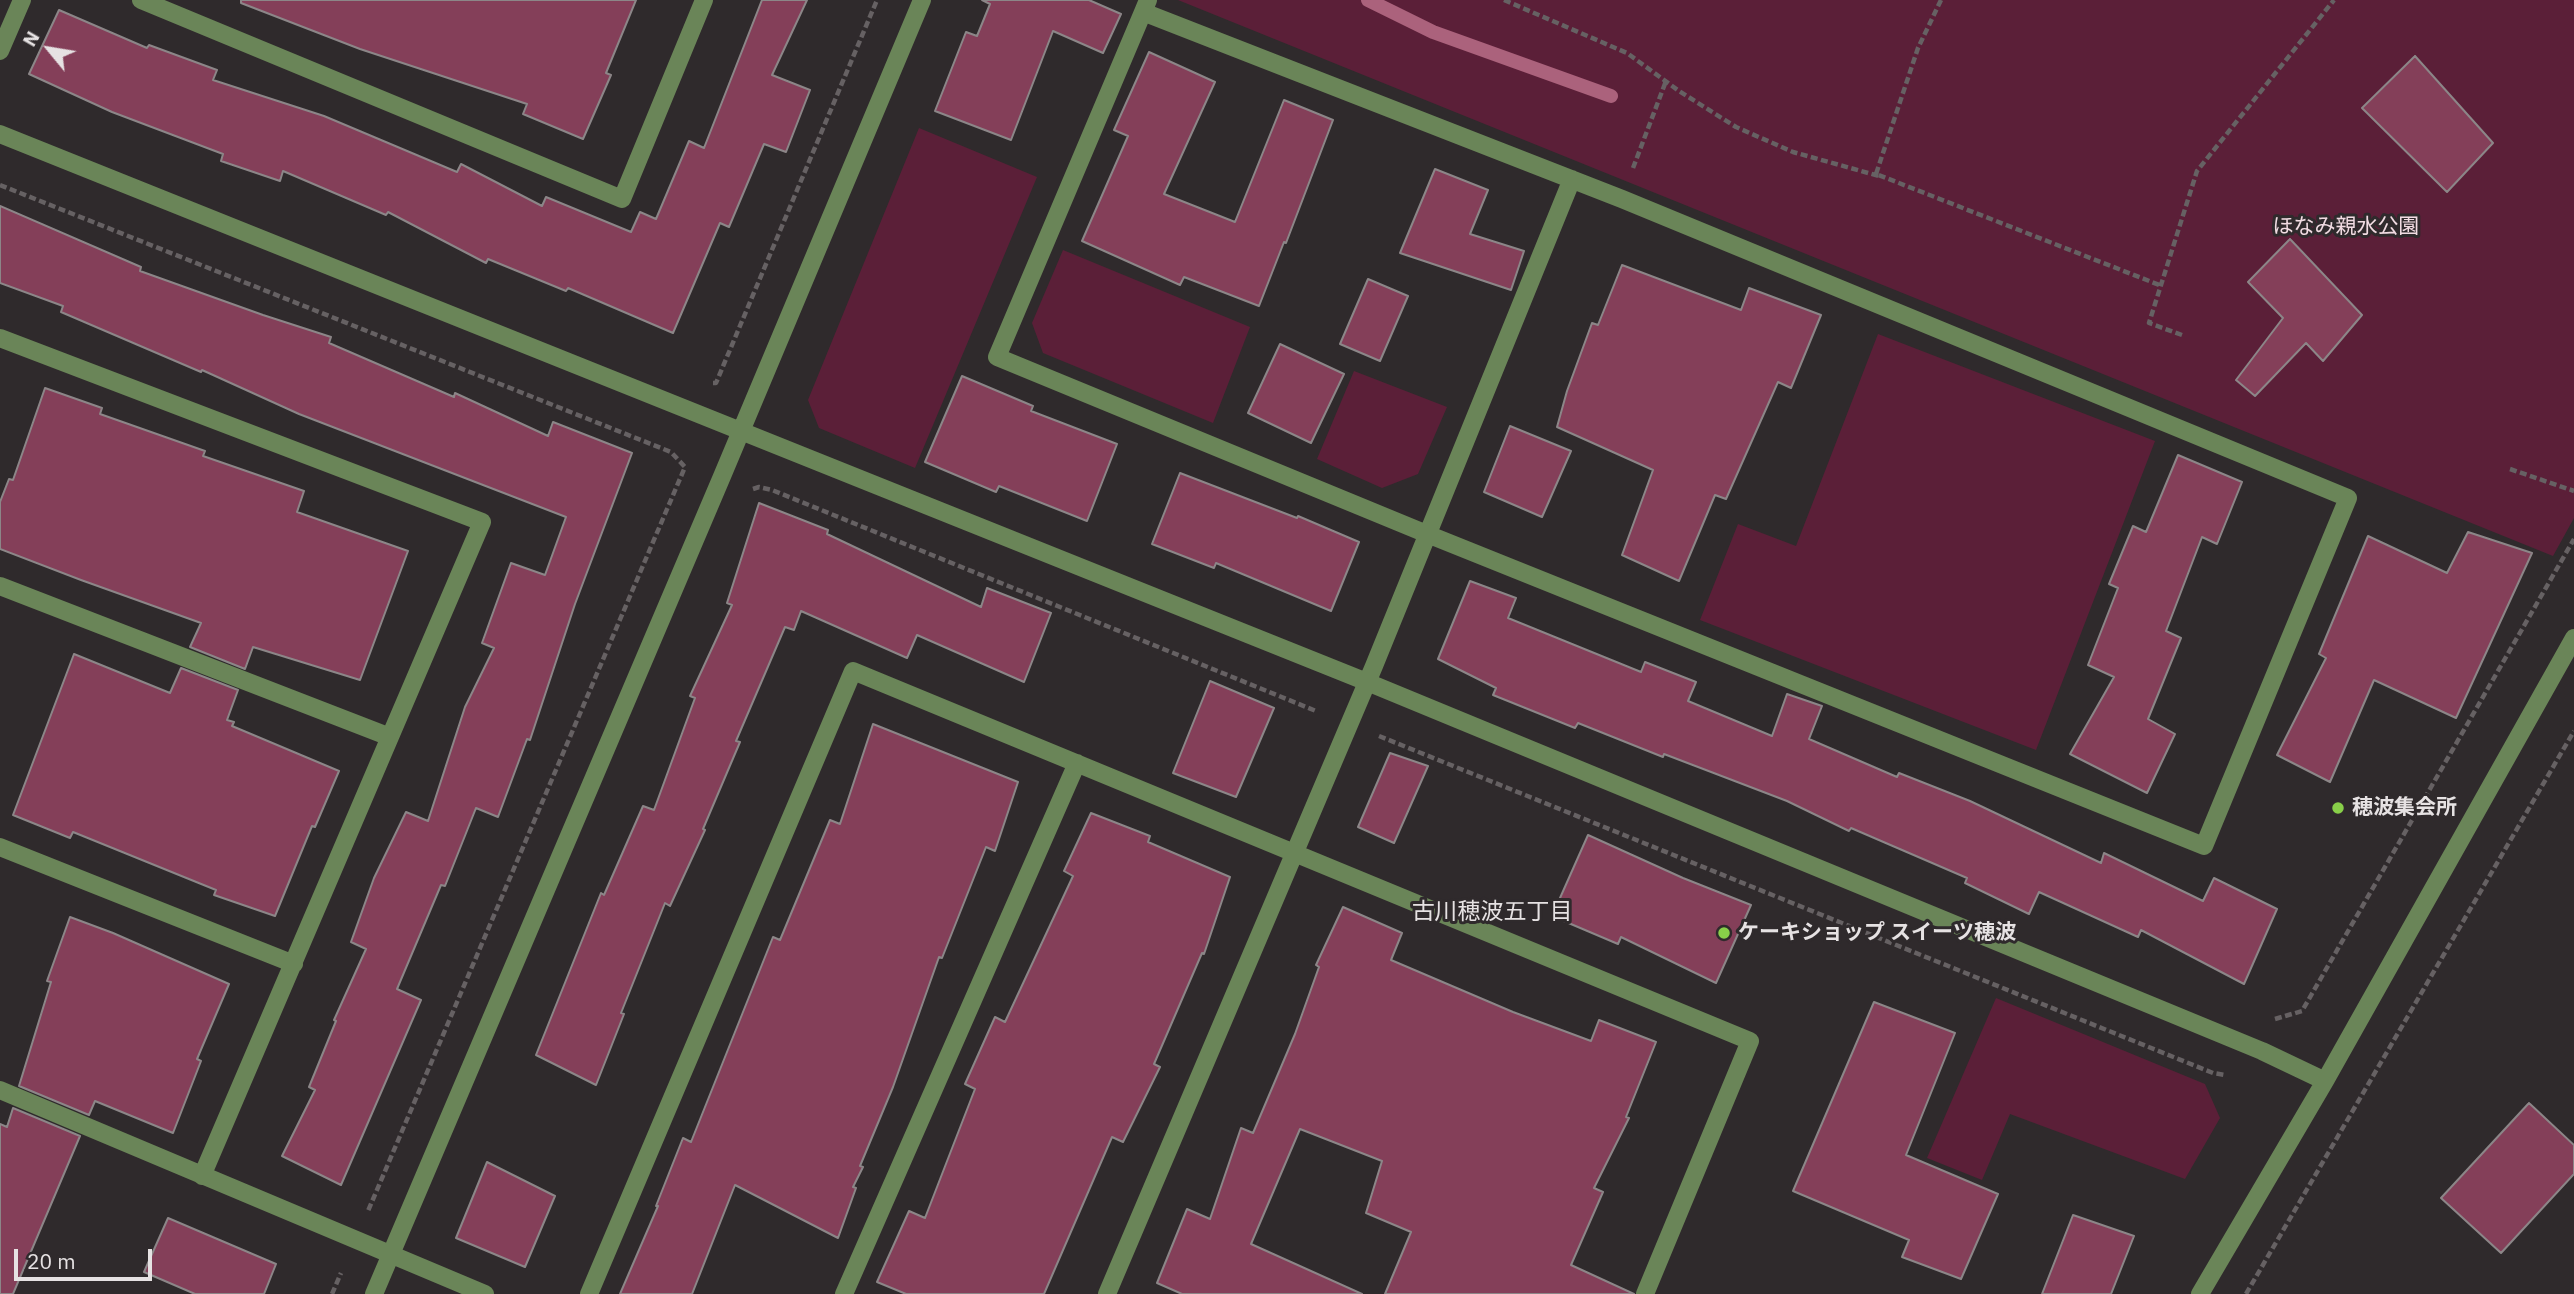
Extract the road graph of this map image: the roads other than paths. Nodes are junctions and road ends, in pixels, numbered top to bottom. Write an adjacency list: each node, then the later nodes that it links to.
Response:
1 (22, 0): 6 (street)
2 (141, 0): 3 (street)
3 (704, 0)
4 (922, 0): 10 (street)
5 (1146, 6): 8 (street); 11 (street)
6 (0, 51)
7 (0, 134): 10 (street)
8 (1572, 179): 11 (street); 11 (street)
9 (0, 338): 15 (street)
10 (741, 431): 14 (street); 23 (street)
11 (1427, 534): 14 (street)
12 (0, 586): 15 (street)
13 (2574, 638): 20 (street)
14 (1367, 682): 18 (street); 20 (street)
15 (390, 737): 19 (street)
16 (1077, 763): 18 (street); 27 (street); 28 (street)
17 (0, 848): 19 (street)
18 (1294, 853): 24 (street); 29 (street)
19 (294, 964): 22 (street)
20 (2325, 1081): 30 (street)
21 (0, 1090): 22 (street)
22 (202, 1176): 23 (street)
23 (390, 1255): 25 (street); 26 (street)
24 (1108, 1293)
25 (374, 1294)
26 (485, 1294)
27 (589, 1294)
28 (844, 1294)
29 (1645, 1294)
30 (2200, 1294)

